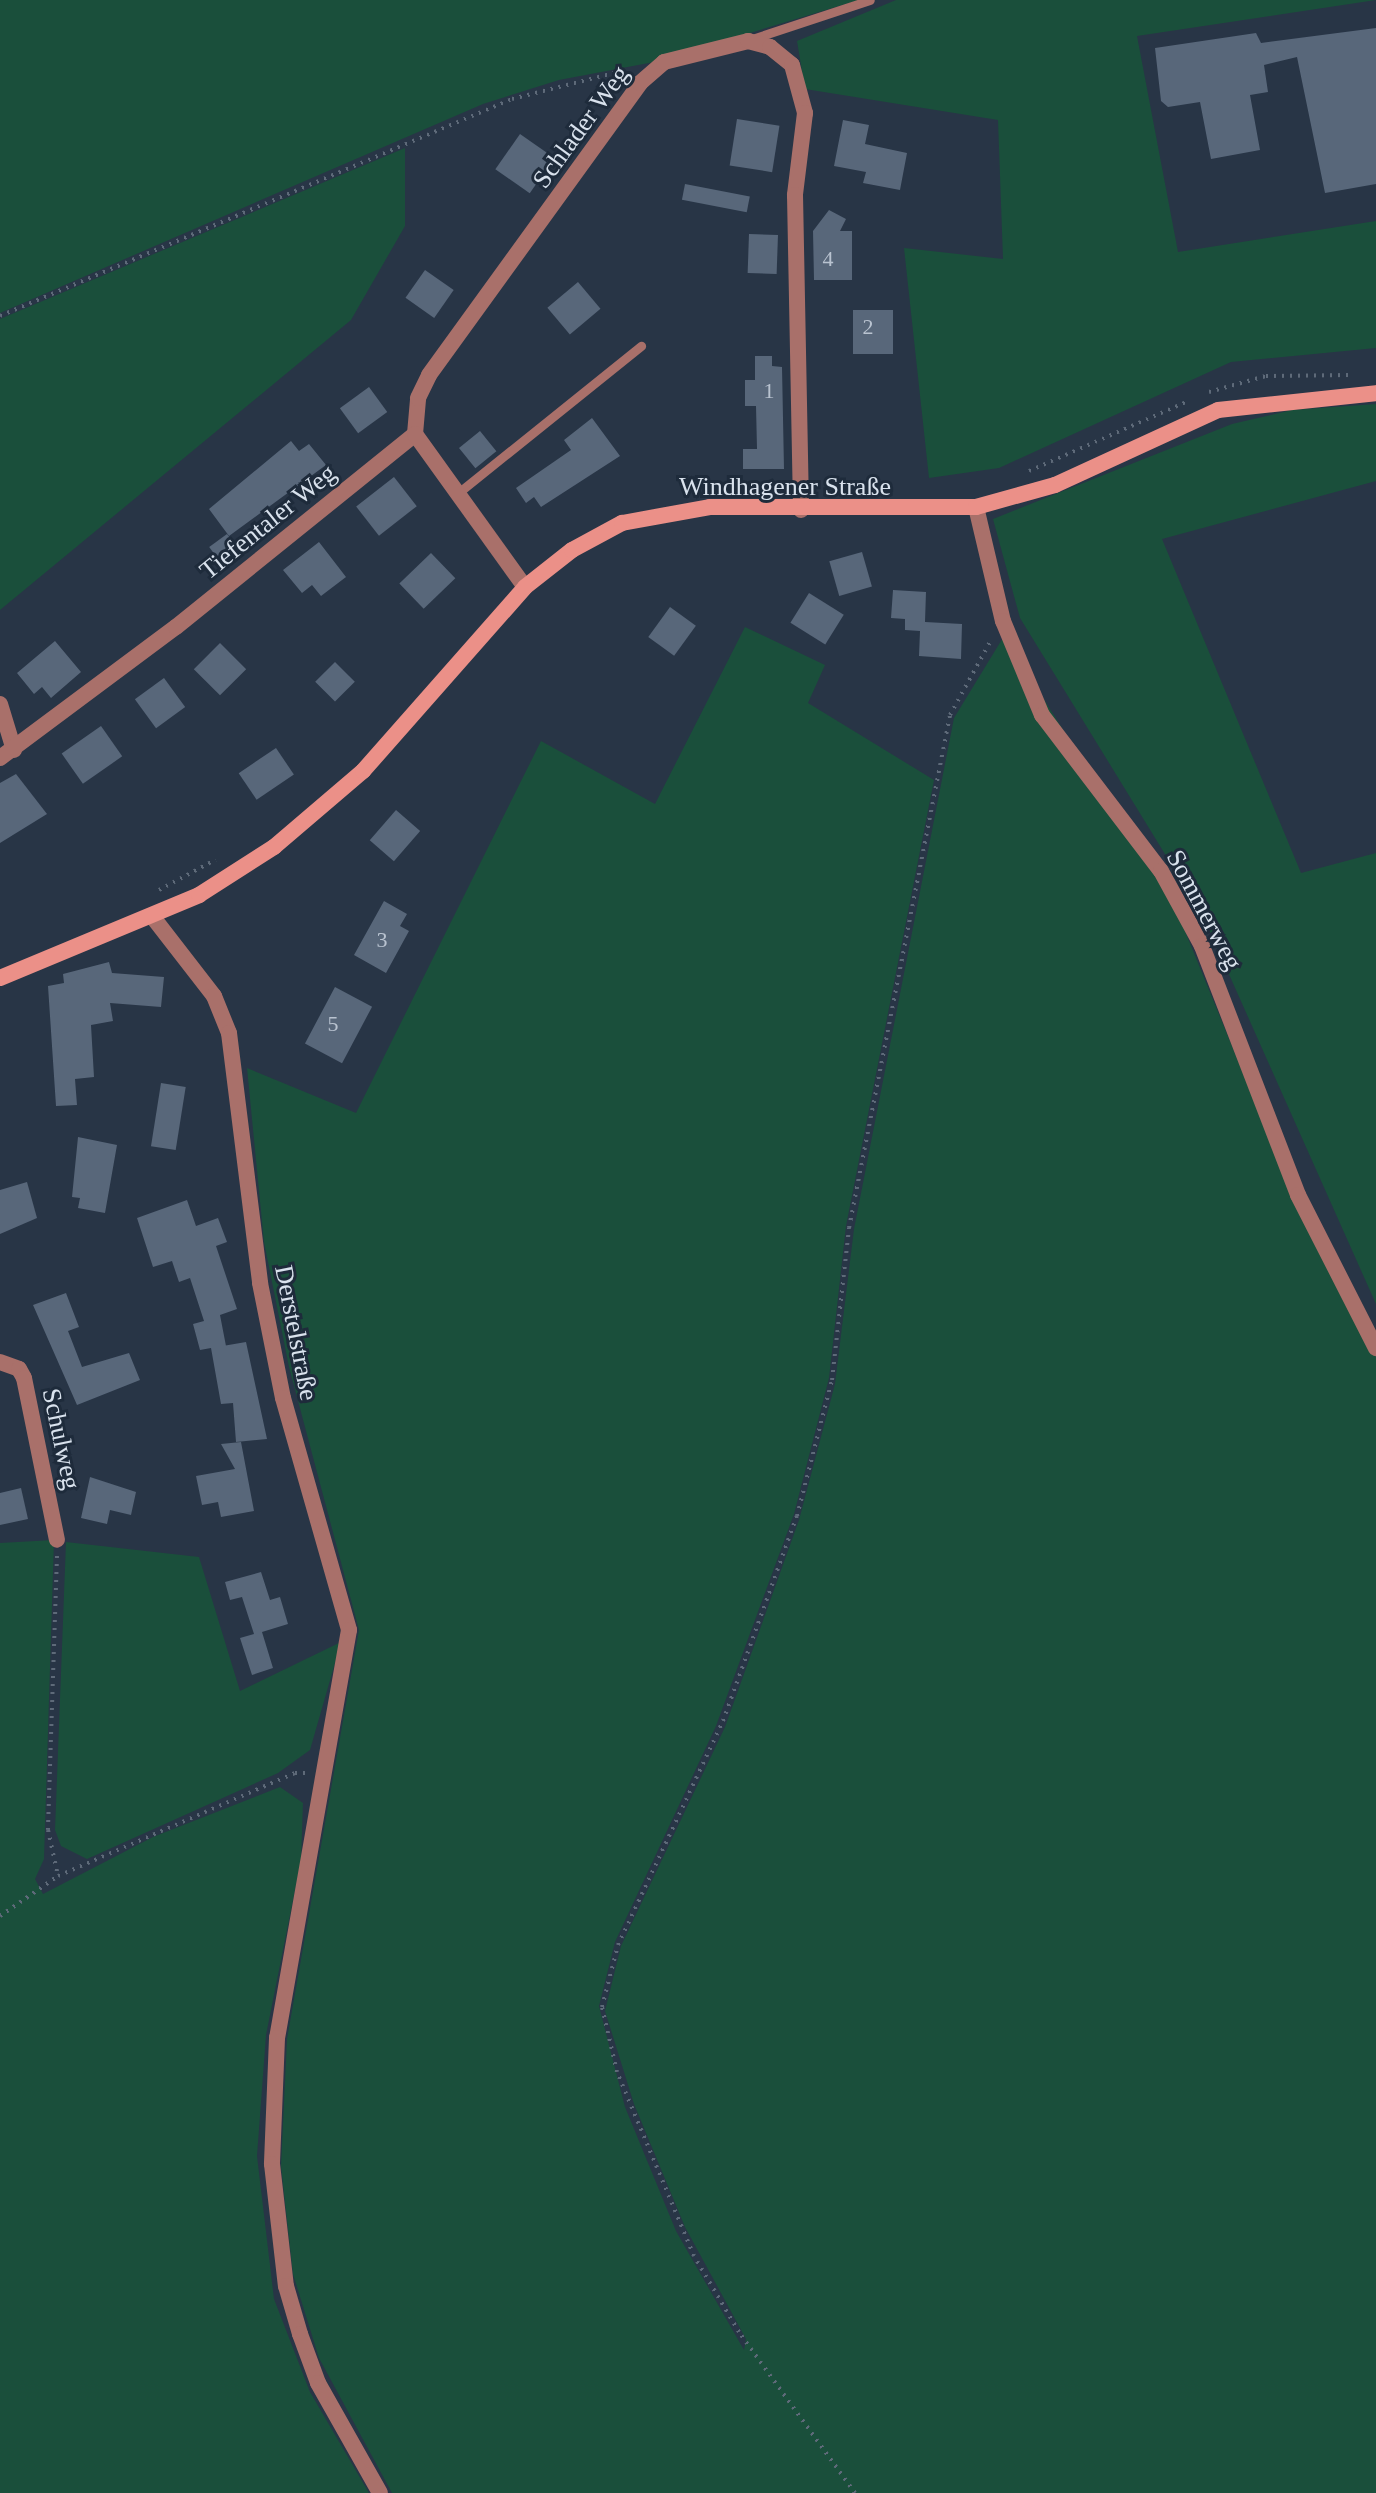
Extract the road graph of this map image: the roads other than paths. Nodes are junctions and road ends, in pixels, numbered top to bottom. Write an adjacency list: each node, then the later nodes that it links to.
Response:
1 (870, 0): 2 (lane)
2 (748, 41): 5 (street, Schlader Weg); 8 (street)
3 (641, 346): 6 (lane)
4 (1376, 393): 7 (main road, Windhagener Straße)
5 (415, 434): 6 (street); 11 (street, Tiefentaler Weg)
6 (458, 493): 9 (street)
7 (976, 507): 8 (main road, Windhagener Straße); 14 (street, Sommerweg)
8 (801, 510): 9 (main road, Windhagener Straße)
9 (525, 587): 12 (main road, Windhagener Straße)
10 (0, 704): 11 (street)
11 (7, 754)
12 (152, 916): 13 (main road, Windhagener Straße); 17 (street, Derstelstraße)
13 (0, 978)
14 (1376, 1348)
15 (0, 1362): 16 (street, Schulweg)
16 (57, 1540)
17 (380, 2493)

